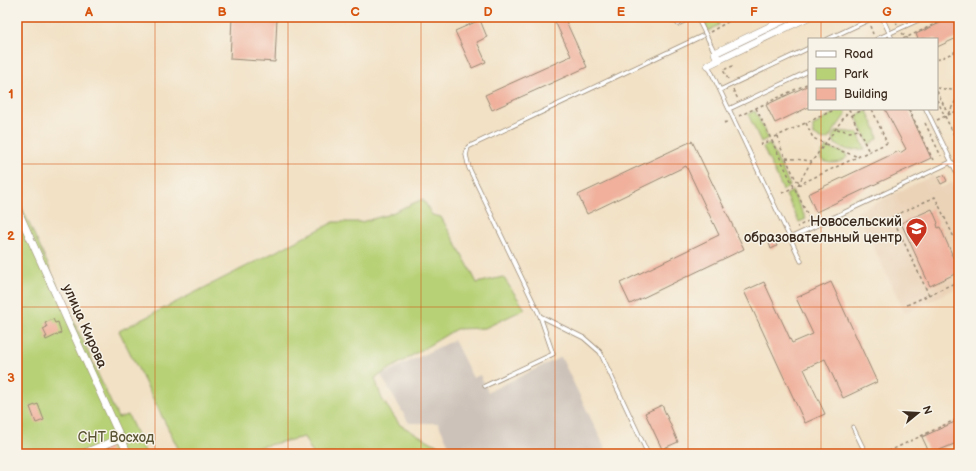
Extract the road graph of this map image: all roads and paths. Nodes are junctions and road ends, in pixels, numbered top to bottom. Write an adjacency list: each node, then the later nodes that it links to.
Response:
1 (692, 17): 15 (lane)
2 (697, 17): 26 (lane)
3 (790, 17): 26 (street)
4 (808, 17): 26 (street)
5 (875, 17): 20 (lane)
6 (882, 17): 18 (lane)
7 (925, 17): 18 (lane)
8 (938, 17): 14 (path)
9 (950, 17): 14 (path)
10 (737, 18): 11 (path); 17 (path)
11 (751, 18)
12 (721, 19): 13 (path)
13 (732, 19)
14 (940, 22): 23 (path)
15 (678, 24)
16 (869, 24): 21 (path)
17 (708, 33)
18 (890, 33): 21 (lane); 22 (lane)
19 (702, 36): 89 (lane)
20 (830, 38)
21 (876, 38)
22 (892, 38)
23 (908, 38)
24 (808, 48): 35 (lane)
25 (959, 50): 27 (path)
26 (716, 56): 28 (street)
27 (938, 60)
28 (708, 64): 35 (lane)
29 (733, 66): 31 (path)
30 (808, 71): 43 (lane)
31 (728, 81)
32 (808, 83): 42 (path)
33 (732, 88): 39 (path)
34 (938, 88): 36 (path)
35 (720, 90): 43 (lane)
36 (959, 90)
37 (938, 93): 52 (path)
38 (959, 95): 52 (path)
39 (738, 101)
40 (938, 102): 57 (path)
41 (743, 107): 53 (path)
42 (756, 108): 53 (path); 65 (path)
43 (729, 109): 83 (lane)
44 (834, 110): 62 (path)
45 (849, 110): 63 (path)
46 (850, 110): 54 (path)
47 (863, 110): 54 (path)
48 (872, 110): 69 (path)
49 (909, 110): 73 (path)
50 (926, 110): 60 (lane)
51 (959, 110): 55 (path)
52 (950, 111): 55 (path)
53 (745, 113): 56 (path)
54 (852, 115): 64 (path)
55 (948, 115): 57 (path)
56 (737, 116)
57 (945, 116): 60 (path); 68 (path)
58 (730, 120): 61 (path)
59 (925, 122): 71 (path)
60 (932, 122): 76 (lane)
61 (724, 123)
62 (806, 123): 66 (path); 72 (path)
63 (837, 129): 64 (path); 66 (path)
64 (859, 130): 69 (path)
65 (771, 140): 67 (path); 79 (path)
66 (826, 144): 70 (path); 74 (path)
67 (760, 145)
68 (959, 146)
69 (869, 152): 70 (path)
70 (859, 156): 78 (path)
71 (941, 156)
72 (786, 158): 74 (path); 78 (path)
73 (933, 160)
74 (812, 161): 78 (path)
75 (959, 162): 76 (lane)
76 (951, 164): 77 (lane); 83 (lane)
77 (959, 177)
78 (800, 182)
79 (794, 187): 80 (path); 82 (path)
80 (782, 193)
81 (17, 209): 93 (street, улица Кирова)
82 (797, 227)
83 (790, 238): 85 (lane)
84 (959, 248): 87 (path)
85 (801, 261)
86 (959, 281): 87 (path)
87 (929, 295): 88 (path)
88 (907, 305)
89 (540, 316): 90 (lane); 96 (lane)
90 (485, 386)
91 (959, 418): 98 (path)
92 (853, 427): 97 (lane)
93 (121, 438): 94 (street); 95 (street, улица Кирова)
94 (82, 454)
95 (128, 454)
96 (648, 454)
97 (866, 454)
98 (883, 454)

